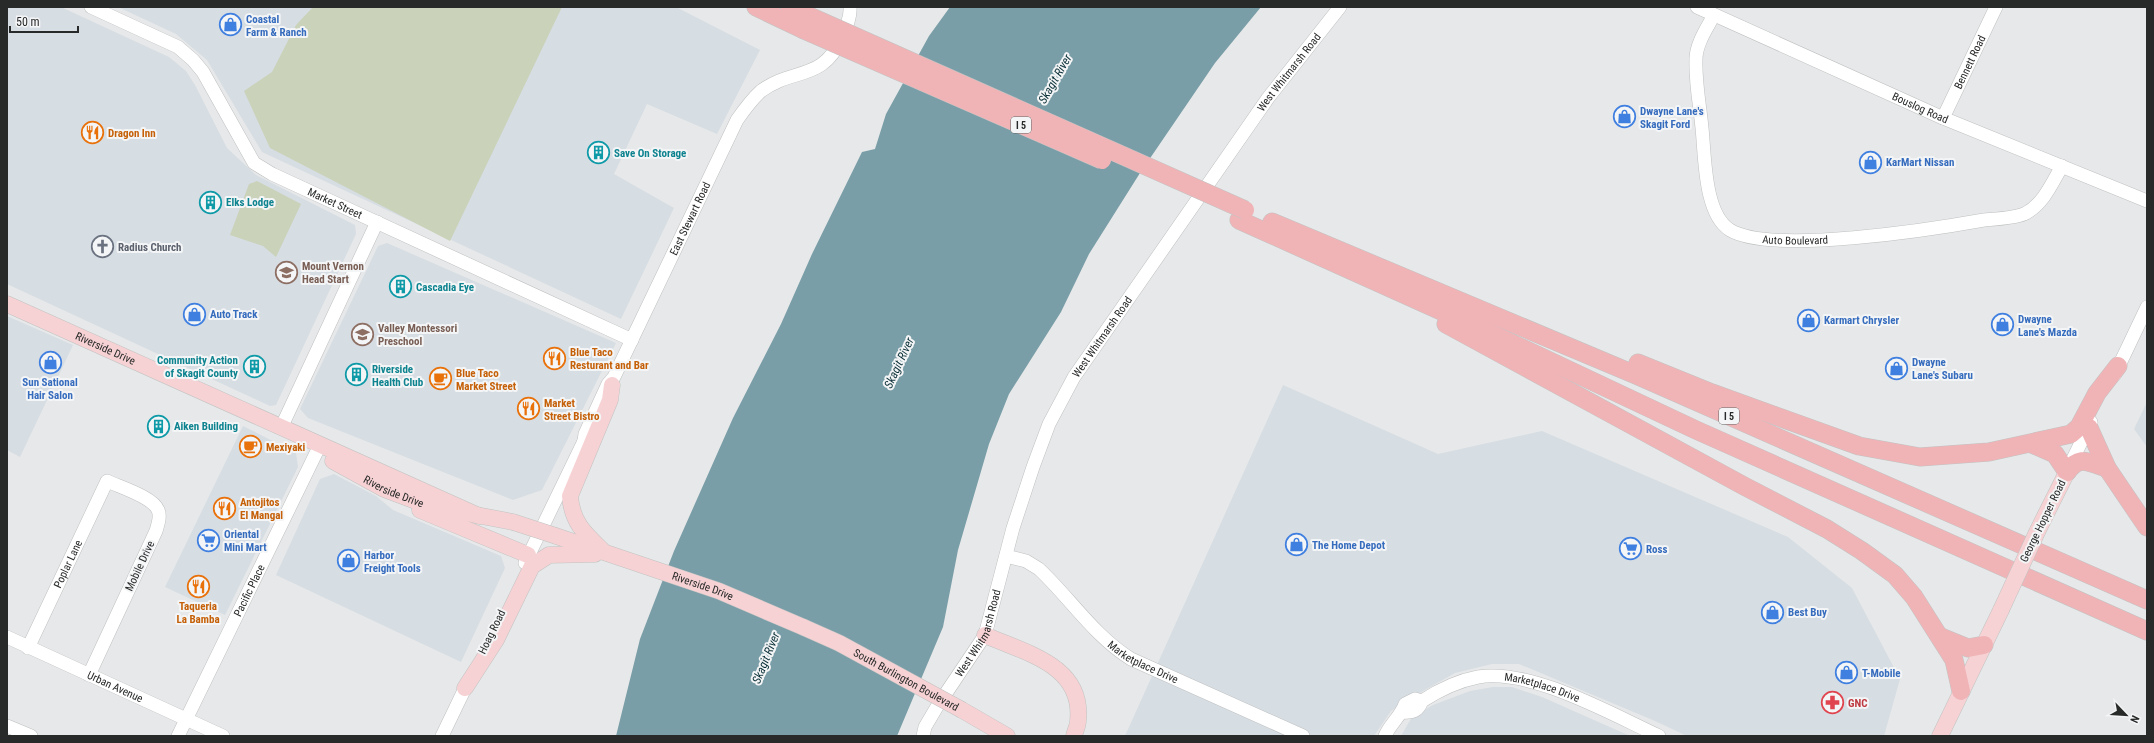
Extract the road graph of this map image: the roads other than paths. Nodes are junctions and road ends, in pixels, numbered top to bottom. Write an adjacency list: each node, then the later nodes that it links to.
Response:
1 (91, 7): 14 (street, Market Street)
2 (756, 7): 9 (highway, I 5)
3 (790, 7): 9 (highway, I 5)
4 (850, 7): 19 (street, East Stewart Road)
5 (1340, 7): 35 (street, West Whitmarsh Road)
6 (1697, 7): 8 (street, Bouslog Road)
7 (1996, 7): 10 (street, Bennett Road)
8 (1714, 15): 10 (street, Bouslog Road); 11 (street, Auto Boulevard)
9 (806, 22): 13 (highway, I 5, bridge)
10 (1943, 118): 11 (street, Bouslog Road)
11 (2062, 166): 12 (street, Bouslog Road)
12 (2147, 201)
13 (1242, 215): 15 (highway, I 5); 16 (highway, I 5)
14 (377, 222): 19 (street, Market Street); 22 (street)
15 (1308, 237): 24 (highway); 36 (highway, I 5)
16 (1368, 278): 38 (highway, I 5); 40 (highway)
17 (7, 304): 22 (main road, Riverside Drive)
18 (2147, 307): 20 (street, George Hopper Road)
19 (632, 340): 21 (street, East Stewart Road)
20 (2118, 366): 23 (street, George Hopper Road); 24 (highway)
21 (613, 381): 32 (street, East Stewart Road); 33 (main road)
22 (281, 428): 25 (main road, Riverside Drive)
23 (2089, 428): 26 (highway); 27 (street, George Hopper Road)
24 (2032, 444): 27 (highway)
25 (320, 445): 29 (main road, Riverside Drive); 30 (main road); 47 (street, Pacific Place)
26 (2107, 468): 27 (highway); 31 (highway)
27 (2067, 472): 42 (main road, George Hopper Road, bridge)
28 (107, 481): 43 (street, Poplar Lane); 44 (street, Mobile Drive)
29 (384, 489): 30 (main road, Riverside Drive); 34 (main road)
30 (479, 516): 33 (main road, Riverside Drive, bridge)
31 (2147, 527)
32 (542, 528): 34 (street, Hoag Road)
33 (606, 554): 37 (main road, Riverside Drive); 45 (main road)
34 (528, 555): 45 (street, Hoag Road)
35 (1006, 556): 39 (street, West Whitmarsh Road); 56 (street, Marketplace Drive)
36 (2147, 600)
37 (803, 627): 54 (main road, South Burlington Boulevard, bridge)
38 (2147, 631)
39 (985, 635): 53 (street, West Whitmarsh Road); 55 (main road)
40 (1940, 636): 42 (highway); 46 (highway)
41 (7, 637): 43 (street, Urban Avenue)
42 (1984, 645): 46 (main road, George Hopper Road)
43 (28, 648): 44 (street, Urban Avenue)
44 (88, 675): 47 (street, Urban Avenue)
45 (465, 688): 52 (street, Hoag Road)
46 (1962, 691): 59 (main road, George Hopper Road)
47 (186, 719): 50 (street, Pacific Place); 51 (street, Urban Avenue)
48 (7, 726): 49 (street)
49 (31, 736)
50 (178, 736)
51 (224, 736)
52 (442, 736)
53 (923, 736)
54 (1007, 736)
55 (1074, 736)
56 (1303, 736)
57 (1385, 736): 58 (street, Marketplace Drive)
58 (1659, 736)
59 (1940, 736)

